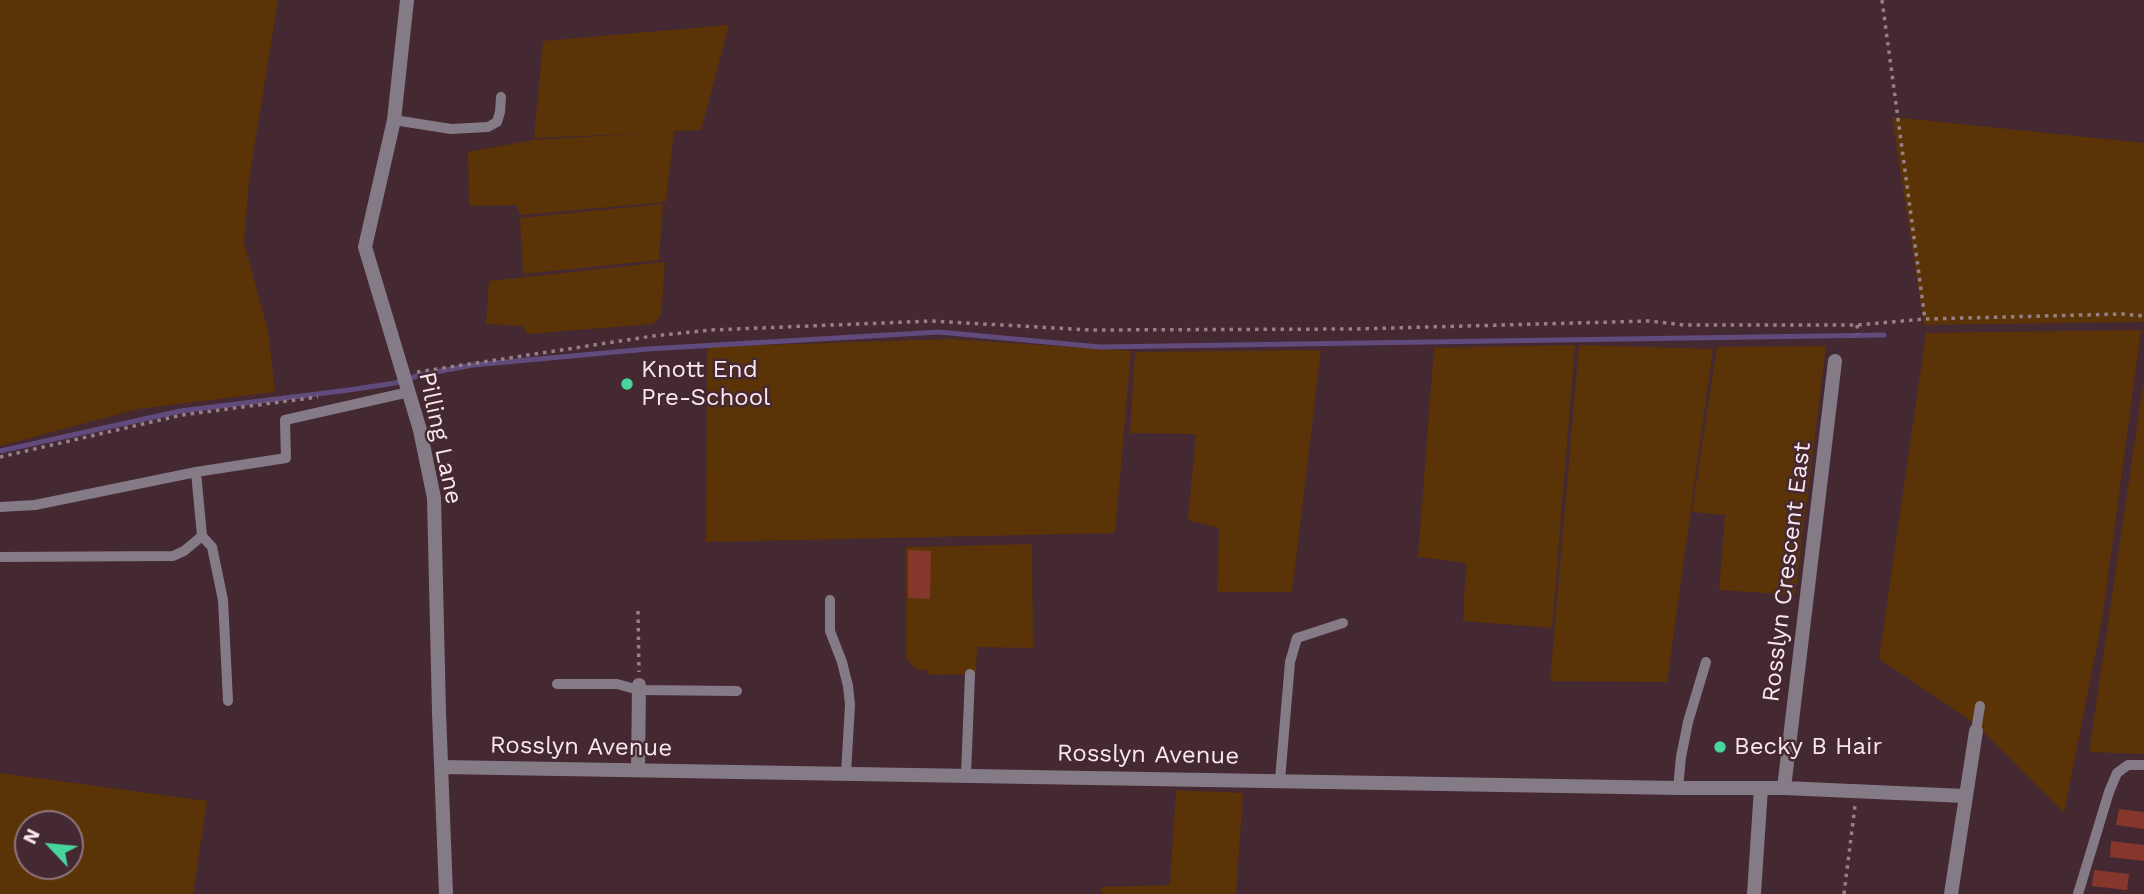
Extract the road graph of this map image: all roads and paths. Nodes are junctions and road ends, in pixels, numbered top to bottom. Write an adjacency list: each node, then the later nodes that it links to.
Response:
1 (407, 0): 4 (street, Pilling Lane)
2 (1882, 0): 6 (path)
3 (501, 97): 4 (lane)
4 (394, 120): 11 (street, Pilling Lane)
5 (2144, 316): 6 (path)
6 (1925, 319): 7 (path)
7 (1857, 325): 8 (path); 10 (path)
8 (1858, 334)
9 (1835, 361): 37 (street, Rosslyn Crescent East)
10 (432, 370)
11 (409, 392): 14 (lane); 30 (street, Pilling Lane)
12 (182, 415): 13 (path)
13 (0, 457)
14 (196, 472): 15 (lane); 16 (lane)
15 (0, 507)
16 (202, 536): 17 (lane); 26 (lane)
17 (0, 557)
18 (830, 600): 32 (lane)
19 (638, 611): 24 (path)
20 (1343, 623): 34 (lane)
21 (1706, 662): 35 (lane)
22 (970, 674): 33 (lane)
23 (556, 684): 24 (lane)
24 (639, 687): 25 (lane); 31 (street)
25 (737, 691)
26 (228, 701)
27 (1980, 706): 28 (lane)
28 (1976, 731): 39 (street)
29 (2144, 765): 44 (lane)
30 (442, 767): 31 (street, Rosslyn Avenue); 40 (street, Pilling Lane)
31 (639, 770): 32 (street, Rosslyn Avenue)
32 (846, 773): 33 (street, Rosslyn Avenue)
33 (966, 775): 34 (street, Rosslyn Avenue)
34 (1280, 780): 35 (street, Rosslyn Avenue)
35 (1678, 788): 36 (street, Rosslyn Avenue)
36 (1761, 788): 37 (street, Rosslyn Avenue); 41 (street)
37 (1784, 788): 38 (street, Rosslyn Avenue)
38 (1855, 791): 39 (street, Rosslyn Avenue); 42 (path)
39 (1965, 796): 43 (street)
40 (446, 894)
41 (1754, 894)
42 (1844, 894)
43 (1951, 894)
44 (2078, 894)

